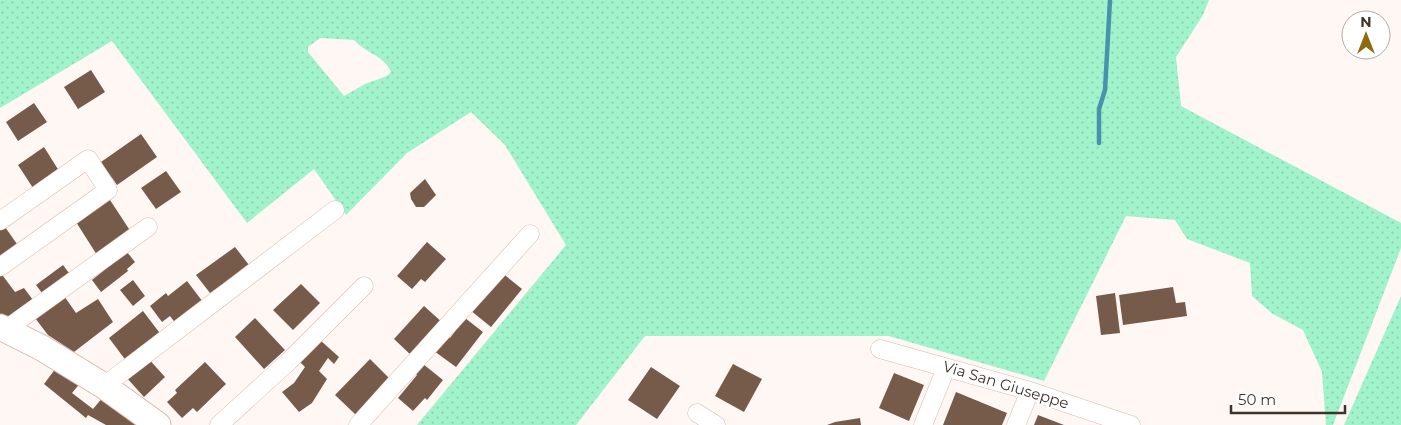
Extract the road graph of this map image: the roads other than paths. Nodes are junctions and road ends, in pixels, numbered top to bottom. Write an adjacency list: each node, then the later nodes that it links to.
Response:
1 (335, 210): 10 (street)
2 (0, 221): 5 (street)
3 (148, 227): 7 (street)
4 (530, 234): 15 (street)
5 (0, 268)
6 (364, 286): 14 (street)
7 (2, 329): 10 (main road)
8 (880, 349): 9 (street, Via San Giuseppe)
9 (946, 368): 11 (street, Via San Giuseppe); 17 (street)
10 (104, 386): 13 (main road)
11 (1030, 391): 18 (street); 19 (street, Via San Giuseppe)
12 (697, 413): 16 (street)
13 (158, 425)
14 (219, 425)
15 (358, 425)
16 (716, 425)
17 (923, 425)
18 (1016, 425)
19 (1131, 425)

